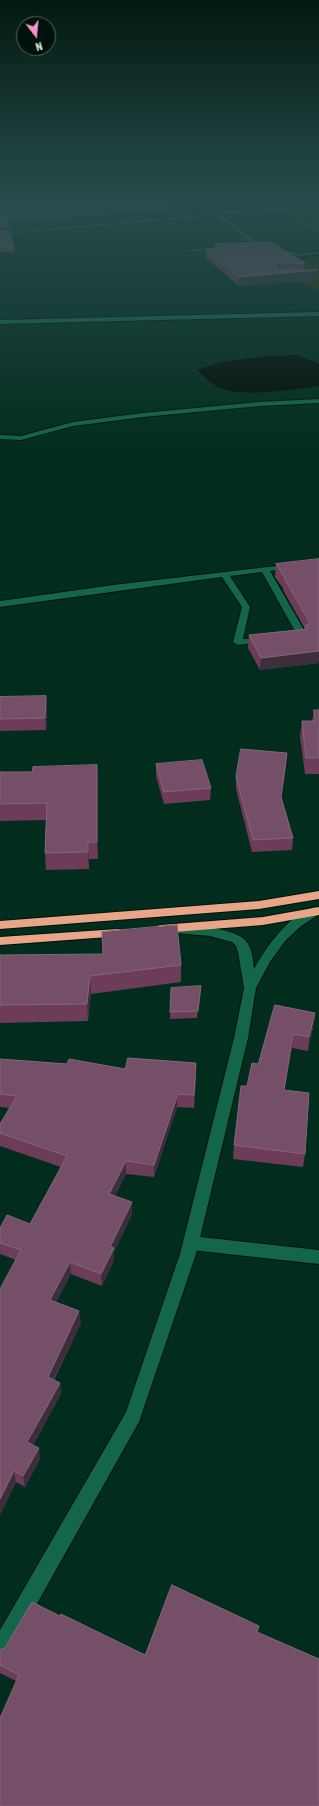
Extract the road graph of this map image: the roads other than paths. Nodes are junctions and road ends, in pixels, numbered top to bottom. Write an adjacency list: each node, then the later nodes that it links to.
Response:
1 (319, 314): 2 (street)
2 (0, 322)
3 (319, 401): 4 (street)
4 (0, 437)
5 (319, 563): 6 (street)
6 (264, 570): 7 (street); 7 (street)
7 (224, 574): 8 (street)
8 (0, 604)
9 (319, 895): 11 (highway)
10 (317, 911): 12 (highway); 16 (street)
11 (0, 924)
12 (170, 929): 13 (highway); 16 (street)
13 (147, 930)
14 (132, 932): 15 (highway)
15 (0, 941)
16 (250, 988): 17 (street)
17 (191, 1243): 18 (street); 19 (street)
18 (319, 1257)
19 (0, 1650)

